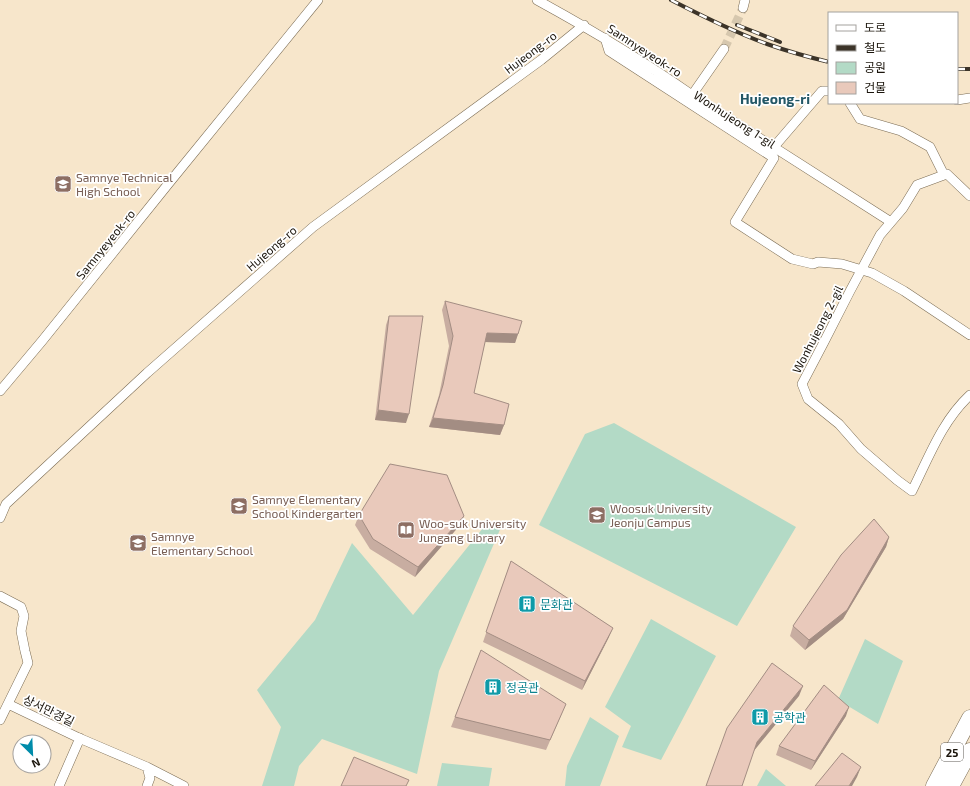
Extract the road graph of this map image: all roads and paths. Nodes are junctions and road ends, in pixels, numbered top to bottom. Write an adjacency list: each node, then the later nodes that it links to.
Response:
1 (318, 0): 18 (street, Samnyeyeok-ro)
2 (537, 0): 3 (street, Samnyeyeok-ro)
3 (584, 26): 4 (street, Samnyeyeok-ro); 20 (street, Hujeong-ro)
4 (605, 38): 7 (street, Samnyeyeok-ro); 12 (street, Wonhujeong 1-gil)
5 (724, 49): 7 (street)
6 (828, 91): 11 (street)
7 (692, 95): 11 (street, Samnyeyeok-ro)
8 (970, 98): 9 (street)
9 (958, 100)
10 (851, 104): 13 (street)
11 (773, 148): 12 (street); 15 (street, Samnyeyeok-ro)
12 (774, 158): 16 (street, Wonhujeong 1-gil)
13 (944, 175): 14 (street); 15 (street, Wonhujeong 2-gil)
14 (970, 196)
15 (891, 222): 16 (street, Wonhujeong 2-gil)
16 (861, 269): 17 (street, Wonhujeong 1-gil); 19 (street, Wonhujeong 2-gil)
17 (970, 335)
18 (0, 391)
19 (970, 395)
20 (3, 502): 21 (street, Hujeong-ro)
21 (0, 518)
22 (0, 596): 23 (street, 상서만경길)
23 (8, 704): 25 (street, 상서만경길); 26 (street, 상서만경길)
24 (970, 718): 32 (highway, 25)
25 (0, 720)
26 (80, 738): 28 (street, 상서만경길); 29 (street, 상서만경길)
27 (970, 751): 33 (highway, 25)
28 (147, 767): 30 (street); 31 (street, 상서만경길)
29 (59, 786)
30 (147, 786)
31 (184, 786)
32 (934, 786)
33 (951, 786)

